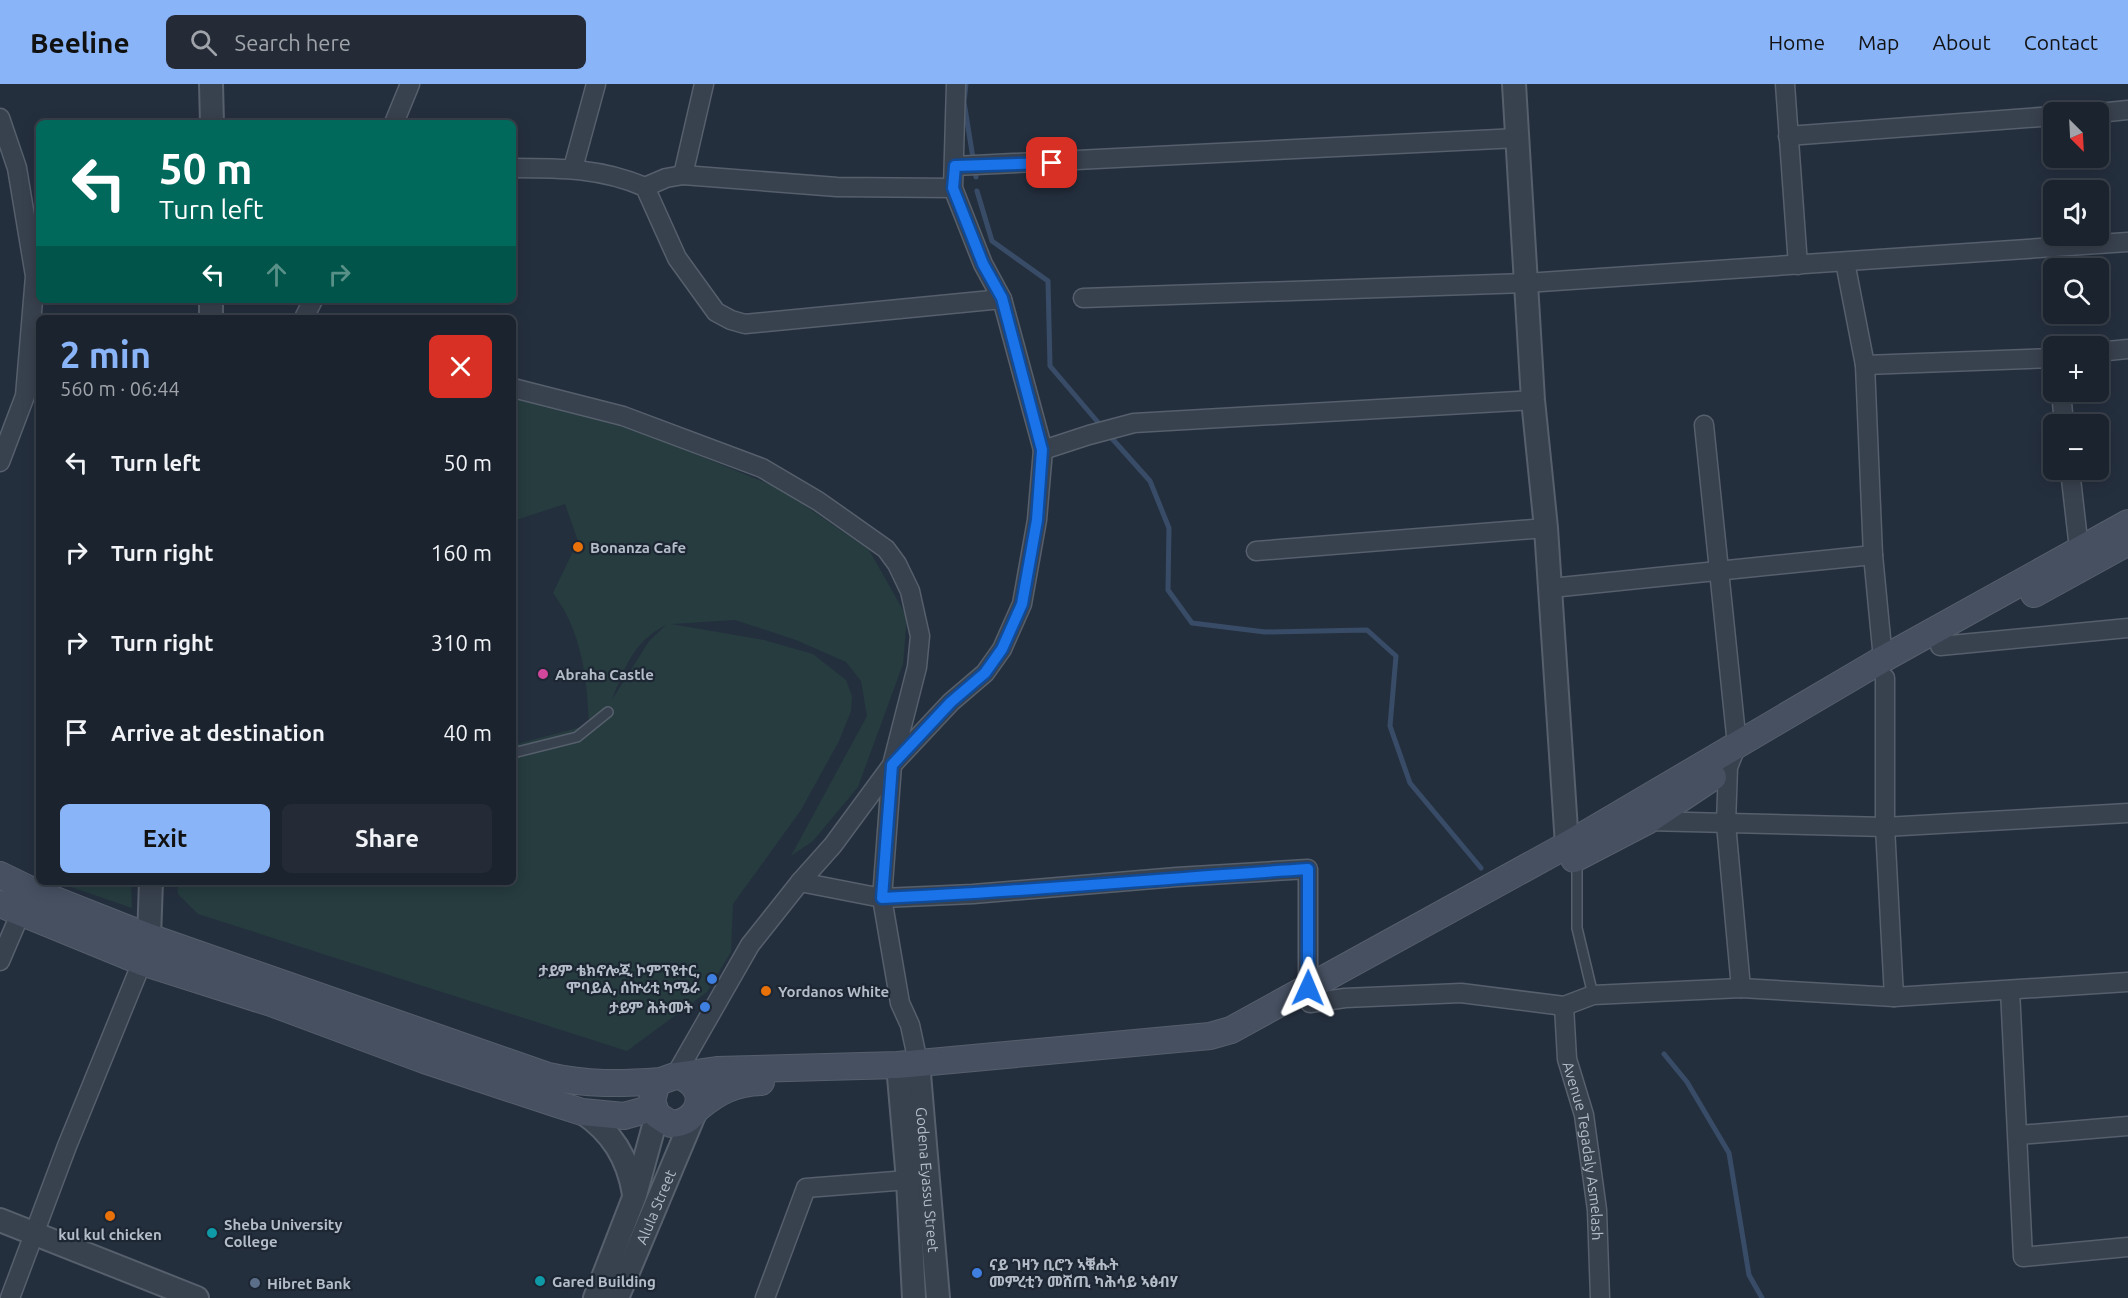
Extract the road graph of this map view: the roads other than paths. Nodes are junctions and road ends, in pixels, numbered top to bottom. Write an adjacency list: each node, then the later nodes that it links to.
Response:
1 (211, 84): 12 (street)
2 (410, 84): 13 (street)
3 (596, 84): 18 (street)
4 (956, 84): 16 (street)
5 (1514, 84): 15 (street)
6 (1785, 84): 14 (street)
7 (699, 85): 19 (street)
8 (2128, 110): 9 (street)
9 (2109, 112)
10 (2043, 117): 14 (street)
11 (0, 118): 36 (street)
12 (212, 120)
13 (395, 120)
14 (1788, 136): 24 (street)
15 (1518, 138): 16 (street); 25 (street)
16 (955, 166): 21 (street)
17 (516, 168): 18 (street)
18 (573, 168): 20 (street)
19 (683, 175): 20 (street); 21 (street)
20 (645, 187): 26 (street)
21 (953, 188): 26 (street)
22 (2128, 242): 23 (street)
23 (1845, 262): 24 (street); 31 (street)
24 (1798, 265): 25 (street)
25 (1526, 284): 27 (street); 33 (street)
26 (1002, 298): 35 (street)
27 (1083, 298)
28 (2128, 349): 29 (street)
29 (2109, 351)
30 (2043, 358): 31 (street)
31 (1865, 365): 43 (street)
32 (516, 389): 52 (street)
33 (1533, 400): 35 (street); 39 (street)
34 (1704, 425): 44 (street)
35 (1042, 450): 52 (street)
36 (0, 462)
37 (2071, 480): 41 (street)
38 (2128, 523): 41 (main road)
39 (1546, 528): 42 (street); 45 (street)
40 (2128, 542): 47 (main road)
41 (2079, 549): 48 (main road)
42 (1256, 551)
43 (1873, 555): 44 (street); 48 (street)
44 (1719, 571): 45 (street); 51 (street)
45 (1551, 588): 57 (street)
46 (2128, 628): 47 (street)
47 (1940, 646): 48 (main road)
48 (1884, 668): 51 (main road); 56 (street)
49 (608, 712): 50 (lane)
50 (516, 752)
51 (1733, 756): 54 (main road); 55 (street); 57 (main road)
52 (892, 765): 59 (street); 62 (street)
53 (2128, 813): 56 (street)
54 (1647, 821): 55 (street); 57 (main road)
55 (1726, 824): 56 (street); 67 (street)
56 (1885, 827): 72 (street)
57 (1572, 851): 70 (lane); 71 (main road)
58 (0, 875): 61 (main road)
59 (800, 882): 62 (street); 75 (street)
60 (151, 885): 63 (street)
61 (24, 898): 63 (main road); 64 (street); 65 (main road)
62 (882, 898): 71 (street); 74 (street)
63 (149, 937): 65 (street); 69 (main road)
64 (0, 960)
65 (142, 962): 69 (main road); 84 (street)
66 (2128, 982): 68 (street)
67 (1740, 988): 70 (street); 72 (street)
68 (2010, 990): 72 (street); 80 (street)
69 (276, 992): 75 (main road); 78 (main road)
70 (1593, 995): 73 (street)
71 (1309, 996): 73 (street); 74 (main road)
72 (1894, 997)
73 (1564, 1006): 93 (street, Avenue Tegadaly Asmelash)
74 (908, 1070): 75 (main road); 77 (main road); 81 (street); 92 (street, Godena Eyassu Street)
75 (673, 1078): 76 (main road); 77 (main road)
76 (655, 1111): 77 (main road); 78 (main road); 82 (street, Alula Street)
77 (696, 1111): 89 (street, Alula Street)
78 (582, 1112): 82 (street)
79 (2128, 1126): 80 (street)
80 (2019, 1135): 85 (street)
81 (908, 1180): 90 (street); 91 (street)
82 (634, 1195): 88 (street, Alula Street)
83 (0, 1220): 84 (street)
84 (35, 1234): 86 (street); 87 (street)
85 (2128, 1247)
86 (10, 1298)
87 (197, 1298)
88 (595, 1298)
89 (617, 1298)
90 (765, 1298)
91 (914, 1298)
92 (938, 1298)
93 (1600, 1298)

